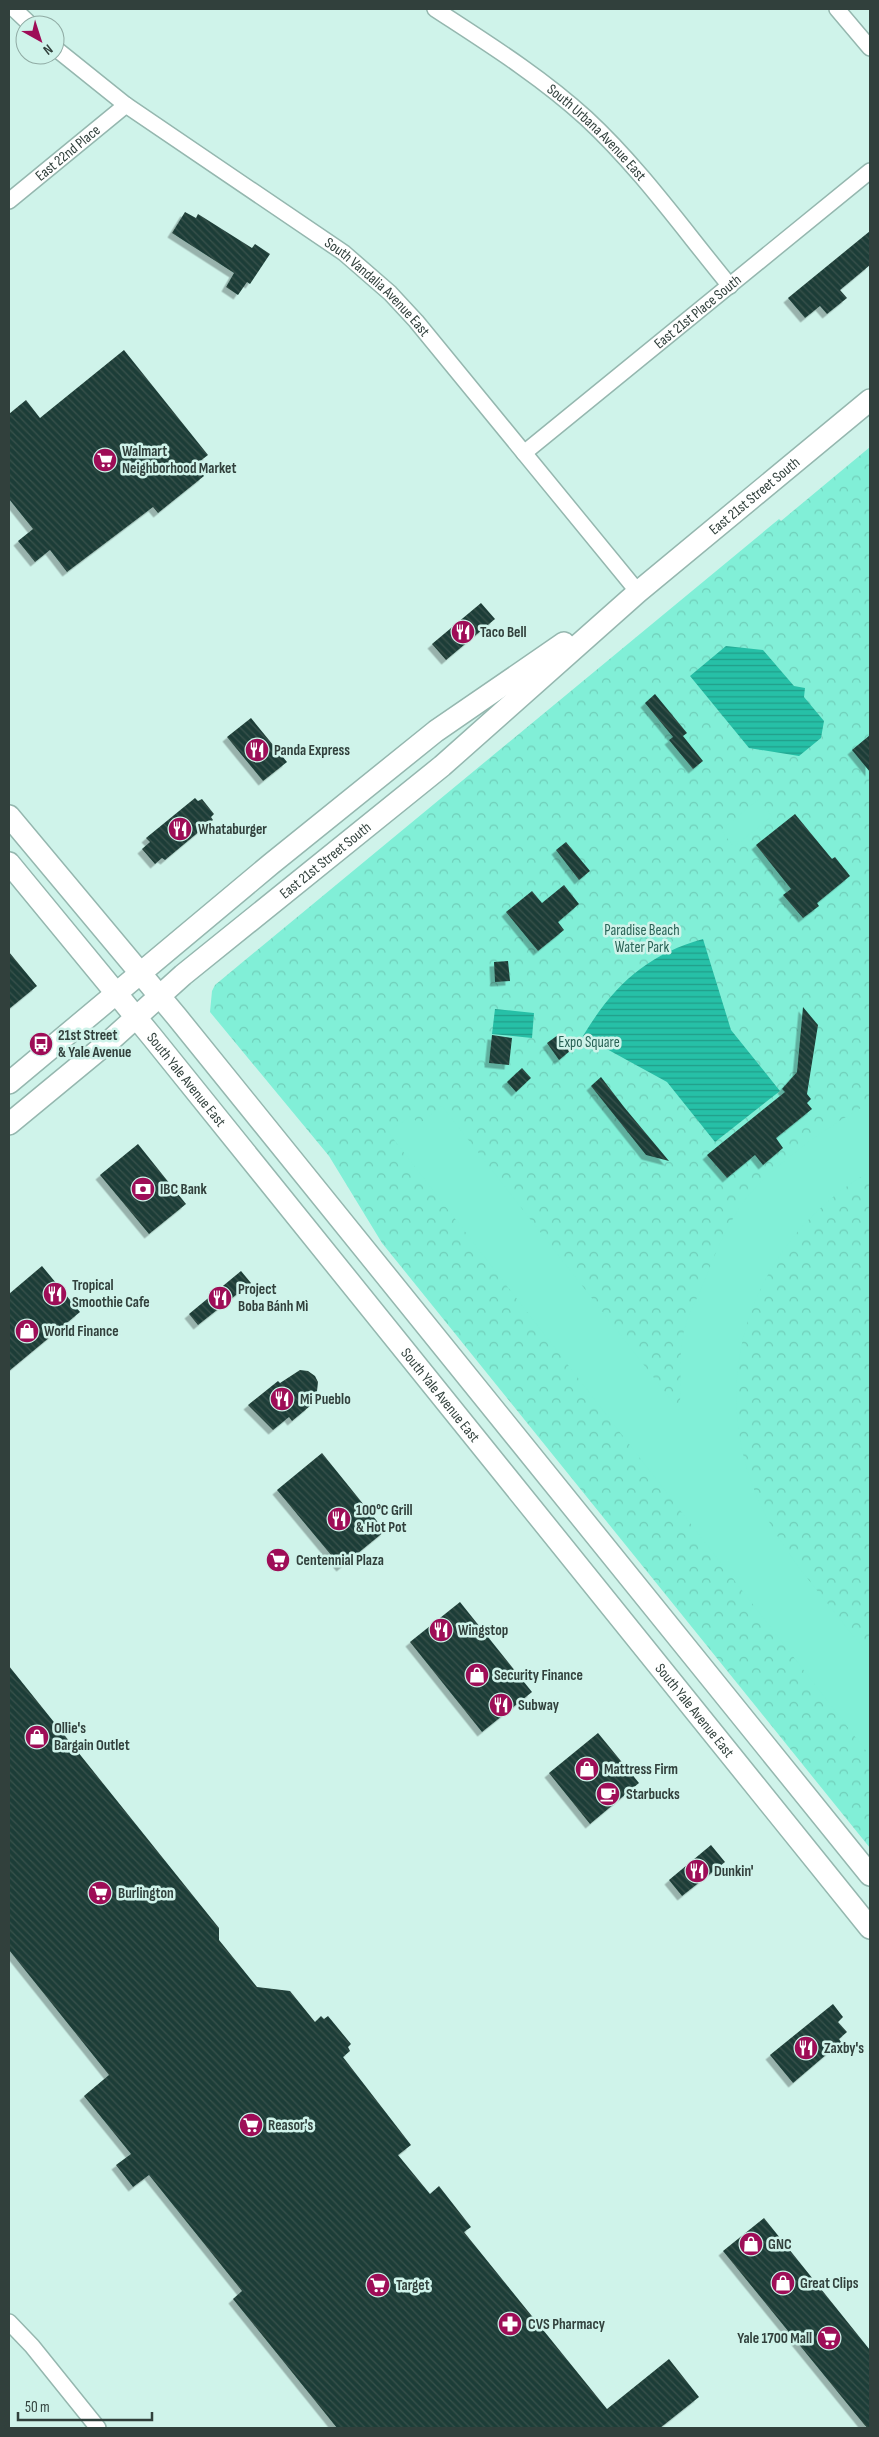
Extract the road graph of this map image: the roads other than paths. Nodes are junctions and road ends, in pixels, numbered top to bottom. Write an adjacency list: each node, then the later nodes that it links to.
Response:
1 (435, 9): 8 (street, South Urbana Avenue East)
2 (837, 9): 3 (street)
3 (870, 48)
4 (65, 56): 5 (street, South Vandalia Avenue East)
5 (126, 105): 7 (street, East 22nd Place); 10 (street, South Vandalia Avenue East)
6 (870, 171): 8 (street, East 21st Place South)
7 (9, 201)
8 (730, 286): 10 (street, East 21st Place South)
9 (870, 400): 11 (main road, East 21st Street South)
10 (524, 453): 11 (street, South Vandalia Avenue East)
11 (638, 592): 14 (main road, East 21st Street South); 16 (main road, East 21st Street South)
12 (9, 816): 14 (main road)
13 (9, 863): 15 (main road, South Yale Avenue East)
14 (140, 973): 15 (main road, East 21st Street South); 16 (main road)
15 (116, 993): 17 (main road, South Yale Avenue East); 18 (main road, East 21st Street South)
16 (160, 996): 17 (main road, East 21st Street South); 20 (main road)
17 (136, 1017): 19 (main road, East 21st Street South); 21 (main road, South Yale Avenue East)
18 (9, 1083)
19 (9, 1124)
20 (563, 1494): 21 (main road); 22 (main road)
21 (537, 1515): 23 (main road, South Yale Avenue East)
22 (714, 1682): 23 (main road); 24 (main road)
23 (688, 1702): 25 (main road, South Yale Avenue East)
24 (829, 1824): 25 (main road); 26 (main road)
25 (803, 1845): 27 (main road, South Yale Avenue East)
26 (870, 1875)
27 (870, 1928)
28 (9, 2322): 29 (street)
29 (98, 2428)

